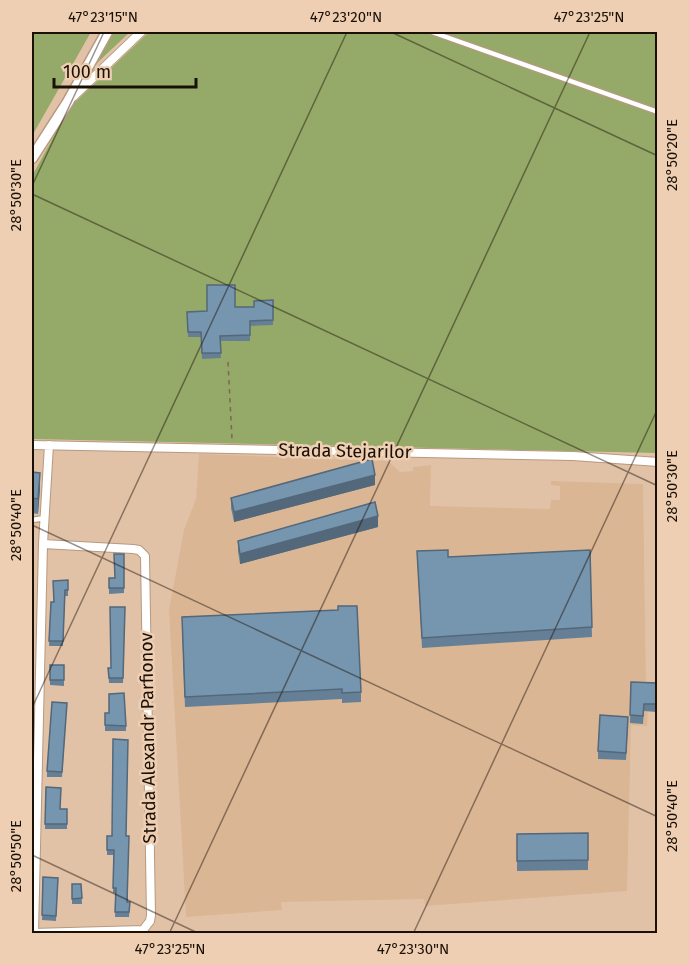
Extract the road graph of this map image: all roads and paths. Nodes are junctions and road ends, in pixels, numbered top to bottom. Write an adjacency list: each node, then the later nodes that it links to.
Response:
1 (107, 32): 4 (street)
2 (141, 32): 4 (street)
3 (432, 32): 5 (lane)
4 (68, 102): 6 (street)
5 (657, 112)
6 (32, 158)
7 (228, 362): 10 (path)
8 (32, 445): 9 (street, Strada Stejarilor)
9 (49, 445): 10 (street, Strada Stejarilor); 12 (street)
10 (232, 449): 11 (street, Strada Stejarilor)
11 (657, 462)
12 (45, 518): 13 (lane); 14 (street)
13 (32, 520)
14 (43, 544): 15 (street); 15 (street, Strada Alexandr Parfionov)
15 (33, 933)

